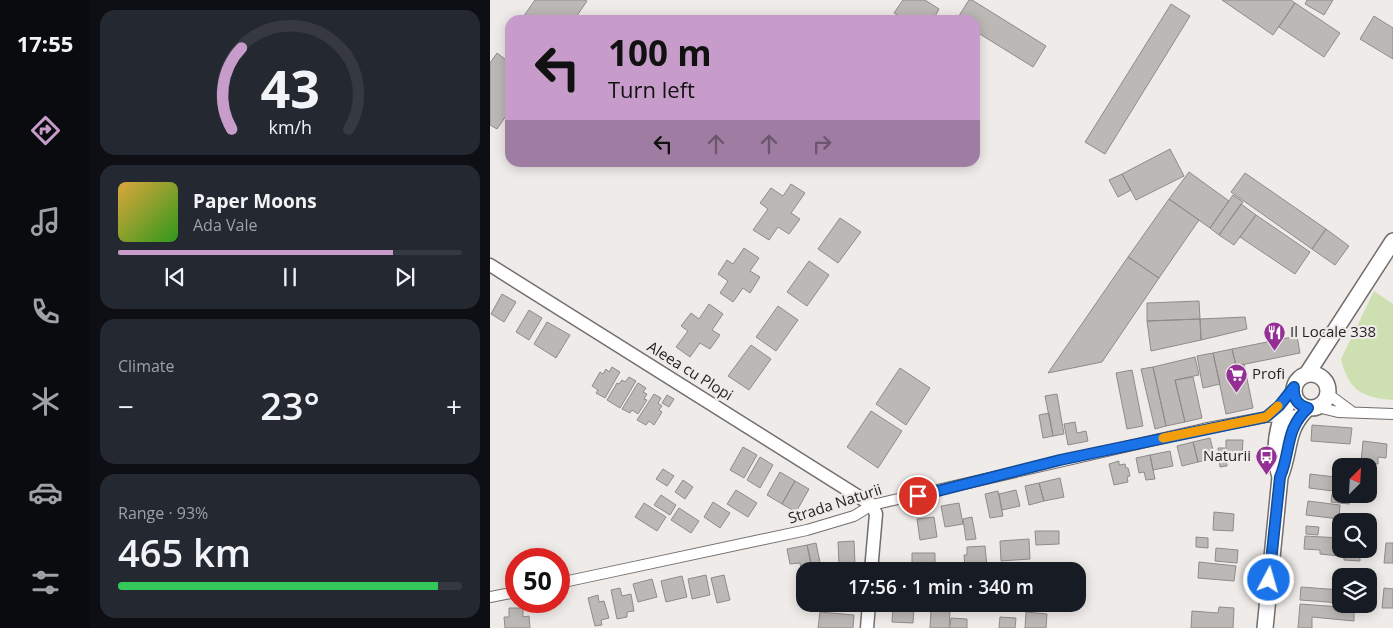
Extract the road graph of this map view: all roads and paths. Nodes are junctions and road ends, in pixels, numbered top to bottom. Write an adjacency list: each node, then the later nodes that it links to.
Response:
1 (1393, 241): 3 (main road)
2 (490, 266): 13 (street, Aleea cu Plopi)
3 (1329, 343): 4 (main road); 5 (main road)
4 (1308, 374): 5 (main road); 6 (main road)
5 (1323, 379): 7 (main road)
6 (1293, 390): 8 (main road); 11 (main road)
7 (1328, 394): 8 (main road); 9 (street)
8 (1309, 410): 9 (street); 11 (street, Strada Naturii); 12 (main road)
9 (1351, 411): 10 (street)
10 (1393, 414)
11 (1273, 417): 12 (main road); 13 (street, Strada Naturii)
12 (1280, 477): 21 (main road)
13 (872, 505): 14 (street); 15 (street, Strada Naturii)
14 (872, 562)
15 (570, 582)
16 (505, 594): 17 (street)
17 (490, 597): 18 (street)
18 (490, 604)
19 (868, 612): 20 (street)
20 (867, 628)
21 (1265, 628)

